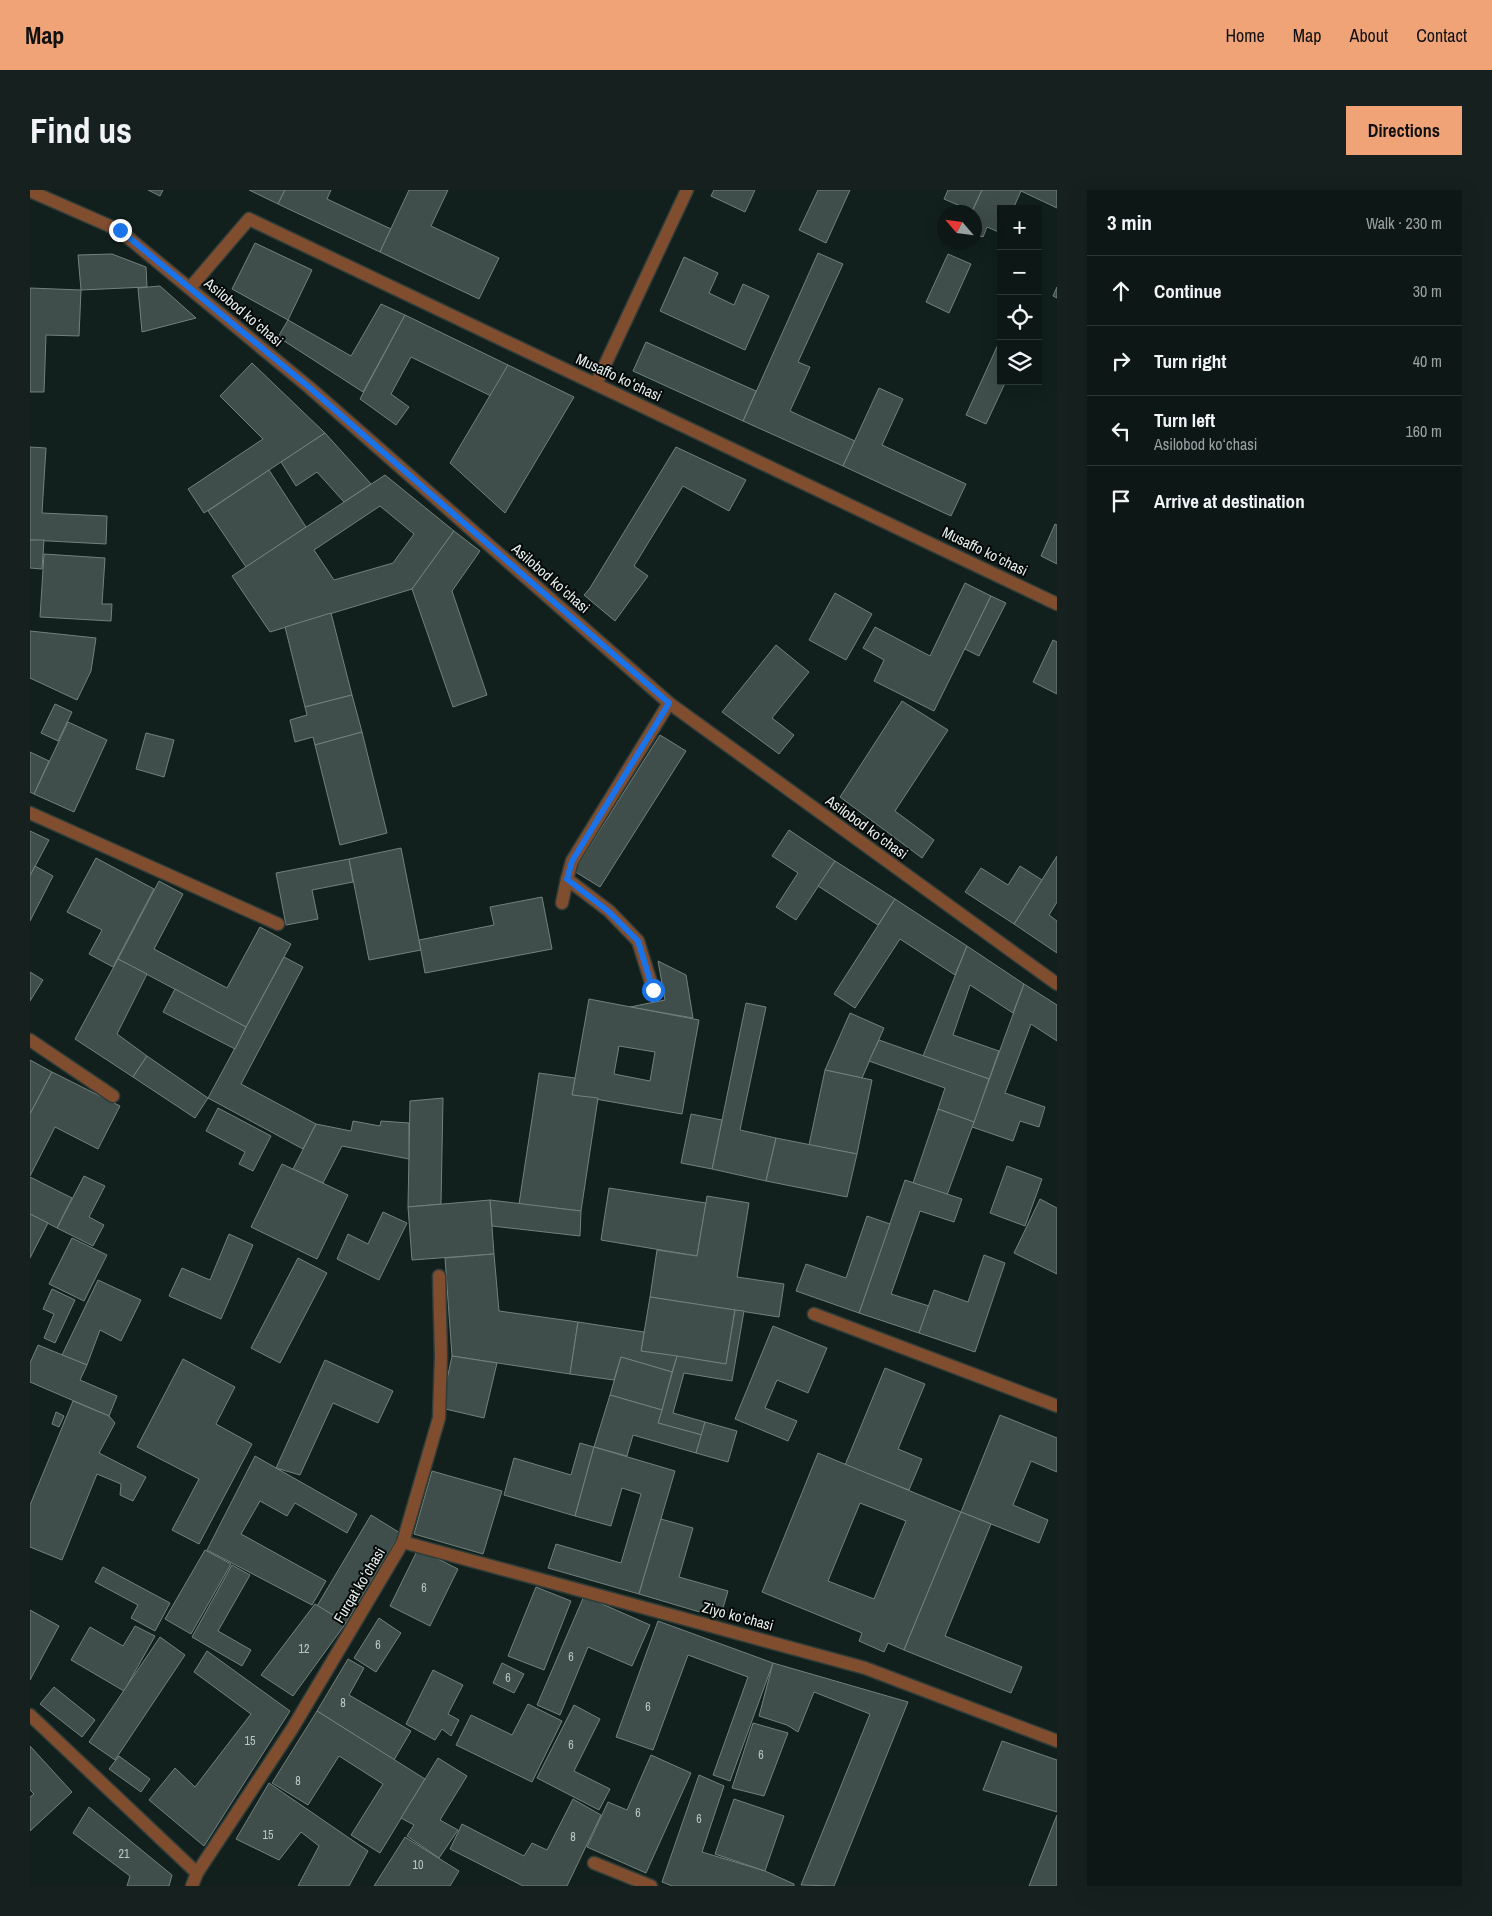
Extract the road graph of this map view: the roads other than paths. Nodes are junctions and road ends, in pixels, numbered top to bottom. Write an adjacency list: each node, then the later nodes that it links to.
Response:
1 (687, 190): 4 (street)
2 (30, 191): 3 (street, Asilobod koʻchasi)
3 (190, 288): 4 (street, Musaffo koʻchasi); 6 (street, Asilobod koʻchasi)
4 (596, 384): 5 (street, Musaffo koʻchasi)
5 (1057, 604)
6 (669, 703): 8 (street); 11 (street, Asilobod koʻchasi)
7 (30, 813): 10 (street)
8 (567, 879): 9 (street); 12 (street)
9 (562, 903)
10 (278, 924)
11 (1057, 984)
12 (653, 990)
13 (30, 1040): 14 (street)
14 (113, 1096)
15 (439, 1276): 18 (street, Furqat koʻchasi)
16 (814, 1314): 17 (street)
17 (1057, 1406)
18 (404, 1542): 20 (street, Ziyo koʻchasi); 22 (street, Furqat koʻchasi)
19 (30, 1715): 22 (street)
20 (1057, 1740)
21 (594, 1863): 24 (street)
22 (198, 1873): 23 (street, Furqat koʻchasi)
23 (192, 1886)
24 (651, 1886)

